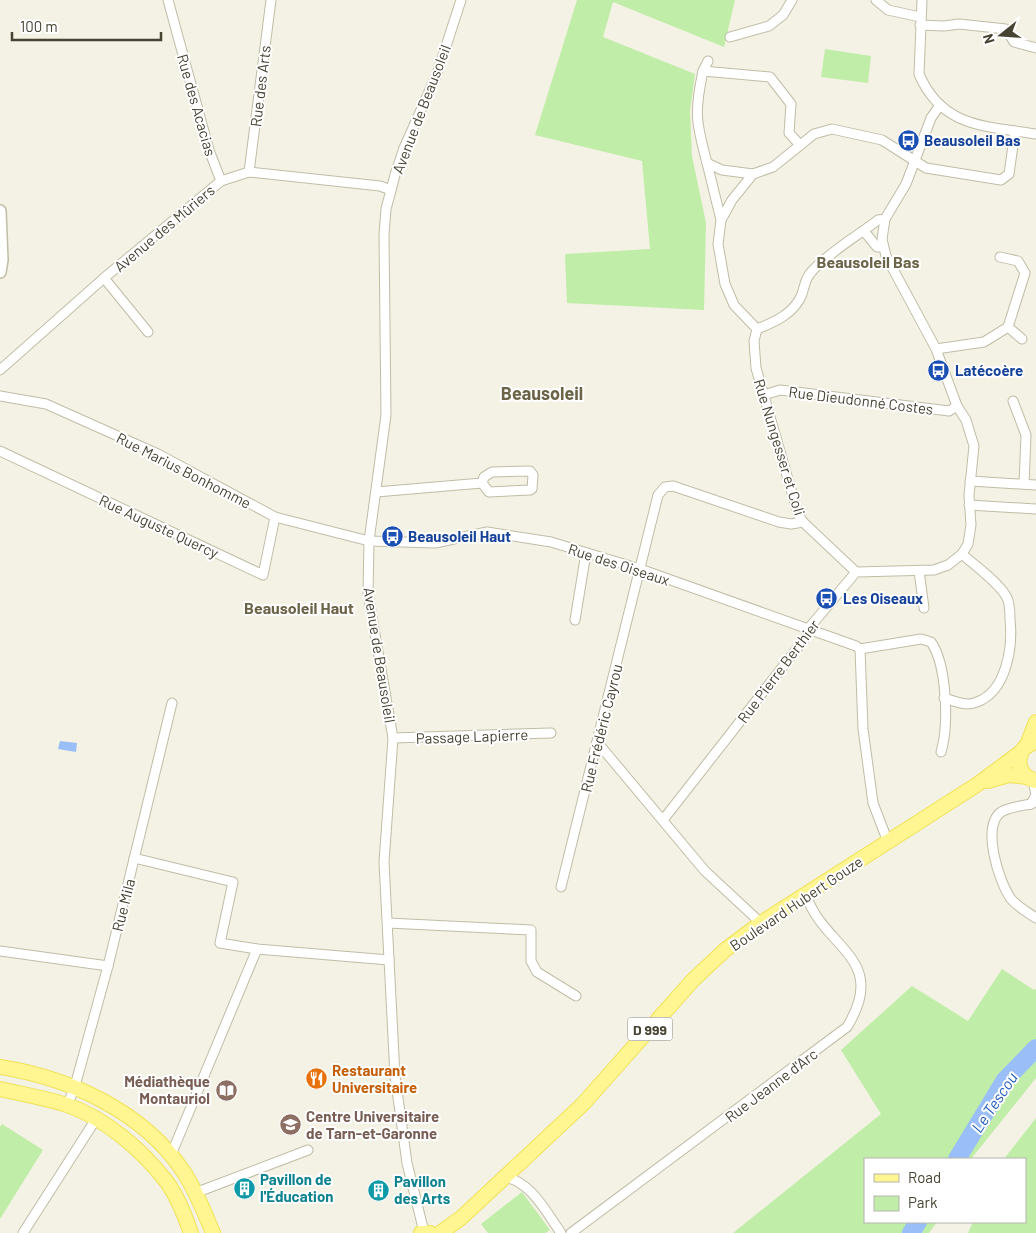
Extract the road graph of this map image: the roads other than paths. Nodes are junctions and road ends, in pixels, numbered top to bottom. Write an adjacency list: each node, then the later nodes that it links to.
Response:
1 (168, 0): 20 (street, Rue des Acacias)
2 (271, 0): 18 (street, Rue des Arts)
3 (461, 0): 21 (street, Avenue de Beausoleil)
4 (792, 0): 8 (street)
5 (876, 0): 7 (street)
6 (922, 0): 7 (street)
7 (920, 21): 9 (street); 12 (street)
8 (730, 37)
9 (1036, 48)
10 (708, 61): 11 (street)
11 (703, 71): 15 (street); 16 (street)
12 (940, 105): 13 (street); 17 (street)
13 (1015, 131): 14 (street); 17 (street)
14 (1036, 134)
15 (800, 145): 17 (street); 19 (street)
16 (707, 162): 19 (street); 24 (street)
17 (914, 162): 23 (street)
18 (249, 172): 20 (street, Avenue des Mûriers); 21 (street, Avenue des Mûriers)
19 (753, 174): 24 (street)
20 (221, 181): 29 (street, Avenue des Mûriers)
21 (391, 190): 45 (street, Avenue de Beausoleil)
22 (0, 211): 28 (street)
23 (885, 219): 25 (street); 26 (street)
24 (721, 220): 31 (street)
25 (864, 231): 26 (street); 31 (street)
26 (883, 247): 34 (street)
27 (1000, 257): 30 (street)
28 (0, 272)
29 (104, 278): 32 (street); 35 (street, Avenue des Mûriers)
30 (1008, 327): 33 (street); 34 (street)
31 (757, 329): 36 (street, Rue Nungesser et Coli)
32 (148, 332)
33 (1022, 339)
34 (936, 349): 39 (street)
35 (0, 370)
36 (764, 395): 39 (street, Rue Dieudonné Costes); 49 (street, Rue Nungesser et Coli)
37 (0, 396): 48 (street, Rue Marius Bonhomme)
38 (1013, 401): 43 (street)
39 (957, 406): 41 (street)
40 (0, 451): 48 (street, Rue Auguste Quercy)
41 (970, 482): 43 (street); 46 (street)
42 (482, 484): 42 (street); 45 (street)
43 (1024, 484): 44 (street)
44 (1036, 485)
45 (376, 492): 50 (street, Avenue de Beausoleil)
46 (969, 506): 47 (street); 52 (street)
47 (1036, 509)
48 (275, 517): 50 (street, Rue Marius Bonhomme)
49 (803, 522): 53 (street, Rue Frédéric Cayrou); 55 (street, Rue Nungesser et Coli)
50 (369, 541): 51 (street, Rue des Oiseaux); 64 (street, Avenue de Beausoleil)
51 (586, 553): 53 (street, Rue des Oiseaux); 57 (street)
52 (962, 554): 54 (street); 60 (street)
53 (640, 568): 58 (street, Rue des Oiseaux); 65 (street, Rue Frédéric Cayrou)
54 (918, 571): 55 (street); 56 (street)
55 (856, 572): 58 (street, Rue Pierre Berthier)
56 (924, 608)
57 (575, 620)
58 (809, 628): 59 (street, Rue des Oiseaux); 71 (street, Rue Pierre Berthier)
59 (860, 649): 60 (street); 72 (street)
60 (944, 698): 67 (street)
61 (172, 703): 73 (street, Rue Mila)
62 (1036, 722): 66 (main road)
63 (551, 733): 64 (street, Passage Lapierre)
64 (393, 738): 77 (street, Avenue de Beausoleil)
65 (597, 742): 71 (street); 74 (street, Rue Frédéric Cayrou)
66 (1028, 746): 68 (main road); 69 (main road, Boulevard Hubert Gouze / D 999)
67 (941, 752)
68 (1032, 779): 69 (main road, Boulevard Hubert Gouze / D 999); 70 (street)
69 (978, 784): 72 (main road, Boulevard Hubert Gouze / D 999)
70 (1034, 803): 76 (street)
71 (663, 820): 78 (street)
72 (888, 842): 75 (main road, Boulevard Hubert Gouze / D 999)
73 (134, 858): 79 (street); 82 (street, Rue Mila)
74 (562, 887)
75 (806, 894): 78 (main road, Boulevard Hubert Gouze / D 999); 99 (street, Rue Jeanne d'Arc)
76 (1036, 918)
77 (388, 923): 81 (street, Avenue de Beausoleil); 83 (street)
78 (761, 923): 91 (main road, Boulevard Hubert Gouze / D 999)
79 (257, 949): 81 (street); 90 (street)
80 (0, 951): 82 (street)
81 (389, 960): 96 (street, Avenue de Beausoleil)
82 (108, 966): 85 (street, Rue Mila)
83 (576, 996)
84 (0, 1067): 85 (main road)
85 (75, 1086): 87 (street, Rue Mila); 90 (main road)
86 (0, 1089): 87 (main road)
87 (67, 1106): 88 (main road)
88 (96, 1119): 93 (street); 94 (main road)
89 (308, 1150): 92 (street)
90 (171, 1155): 92 (main road)
91 (504, 1178): 97 (main road, Boulevard Hubert Gouze / D 999); 98 (street)
92 (195, 1193): 95 (main road)
93 (23, 1233)
94 (192, 1233)
95 (213, 1233)
96 (425, 1233)
97 (440, 1233)
98 (561, 1233)
99 (571, 1233)

